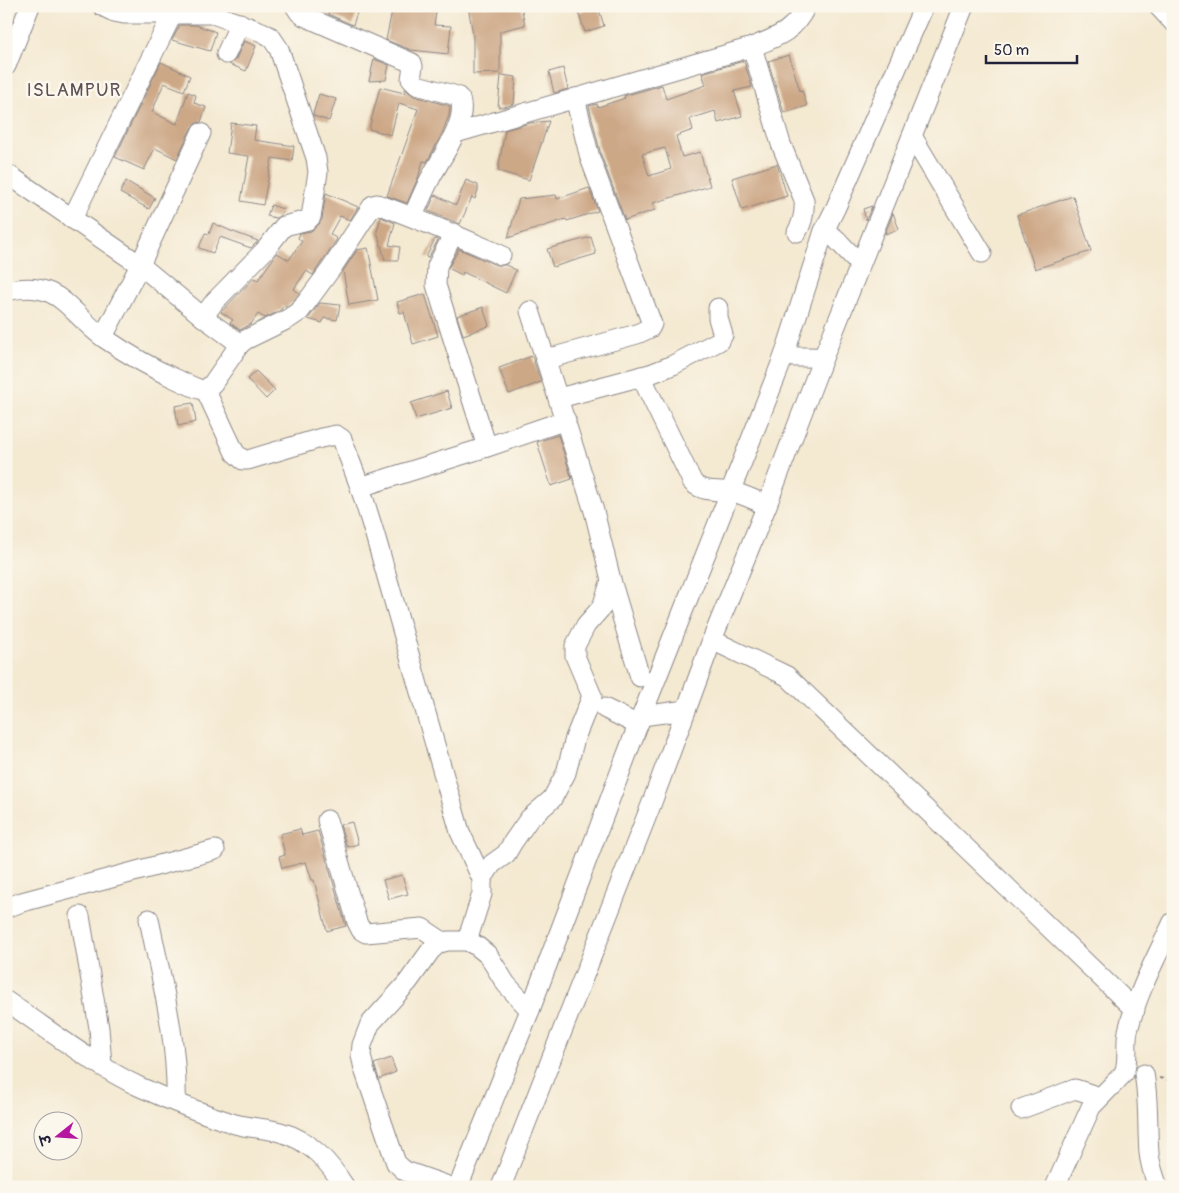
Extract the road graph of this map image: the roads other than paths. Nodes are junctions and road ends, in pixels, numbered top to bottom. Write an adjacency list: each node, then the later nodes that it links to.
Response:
1 (30, 6): 13 (street)
2 (102, 6): 8 (street)
3 (295, 6): 16 (street)
4 (806, 6): 11 (street)
5 (924, 6): 21 (street)
6 (964, 6): 17 (street)
7 (1158, 6): 9 (street)
8 (172, 15): 10 (street); 20 (street)
9 (1173, 22)
10 (240, 23): 12 (street); 31 (street)
11 (752, 47): 14 (street); 22 (street)
12 (226, 54)
13 (6, 66)
14 (575, 98): 16 (street); 36 (street)
15 (201, 133): 27 (street)
16 (456, 133): 19 (street)
17 (912, 136): 24 (street); 26 (street)
18 (6, 173): 20 (street)
19 (413, 216): 23 (street); 33 (street)
20 (72, 219): 27 (street)
21 (824, 231): 26 (street); 34 (street)
22 (796, 232)
23 (454, 233): 25 (street); 41 (street)
24 (982, 253)
25 (500, 255)
26 (860, 264): 35 (street)
27 (140, 265): 31 (street); 32 (street)
28 (6, 291): 32 (street)
29 (718, 308): 37 (street)
30 (530, 310): 36 (street)
31 (203, 318): 33 (street)
32 (103, 337): 38 (street)
33 (240, 344): 38 (street)
34 (784, 356): 35 (street); 43 (street)
35 (823, 358): 44 (street)
36 (547, 360): 39 (street)
37 (641, 376): 39 (street); 43 (street)
38 (205, 389): 42 (street)
39 (559, 398): 40 (street)
40 (566, 420): 41 (street); 45 (street)
41 (487, 447): 42 (street)
42 (360, 487): 53 (street)
43 (731, 492): 44 (street); 50 (street)
44 (767, 505): 46 (street)
45 (611, 580): 47 (street); 48 (street)
46 (712, 640): 49 (street); 62 (street)
47 (640, 677)
48 (594, 705): 50 (street); 53 (street)
49 (686, 710): 50 (street); 71 (street)
50 (640, 721): 61 (street)
51 (327, 820): 59 (street)
52 (215, 850): 54 (street)
53 (482, 879): 58 (street)
54 (6, 908)
55 (80, 916): 63 (street)
56 (149, 919): 66 (street)
57 (1173, 922): 62 (street)
58 (467, 941): 59 (street); 61 (street)
59 (443, 942): 69 (street)
60 (6, 1001): 63 (street)
61 (530, 1010): 70 (street)
62 (1135, 1010): 65 (street)
63 (102, 1065): 66 (street)
64 (1144, 1074): 73 (street)
65 (1100, 1097): 67 (street); 72 (street)
66 (176, 1102): 68 (street)
67 (1021, 1109)
68 (345, 1187)
69 (451, 1187)
70 (458, 1187)
71 (501, 1187)
72 (1055, 1187)
73 (1158, 1187)

